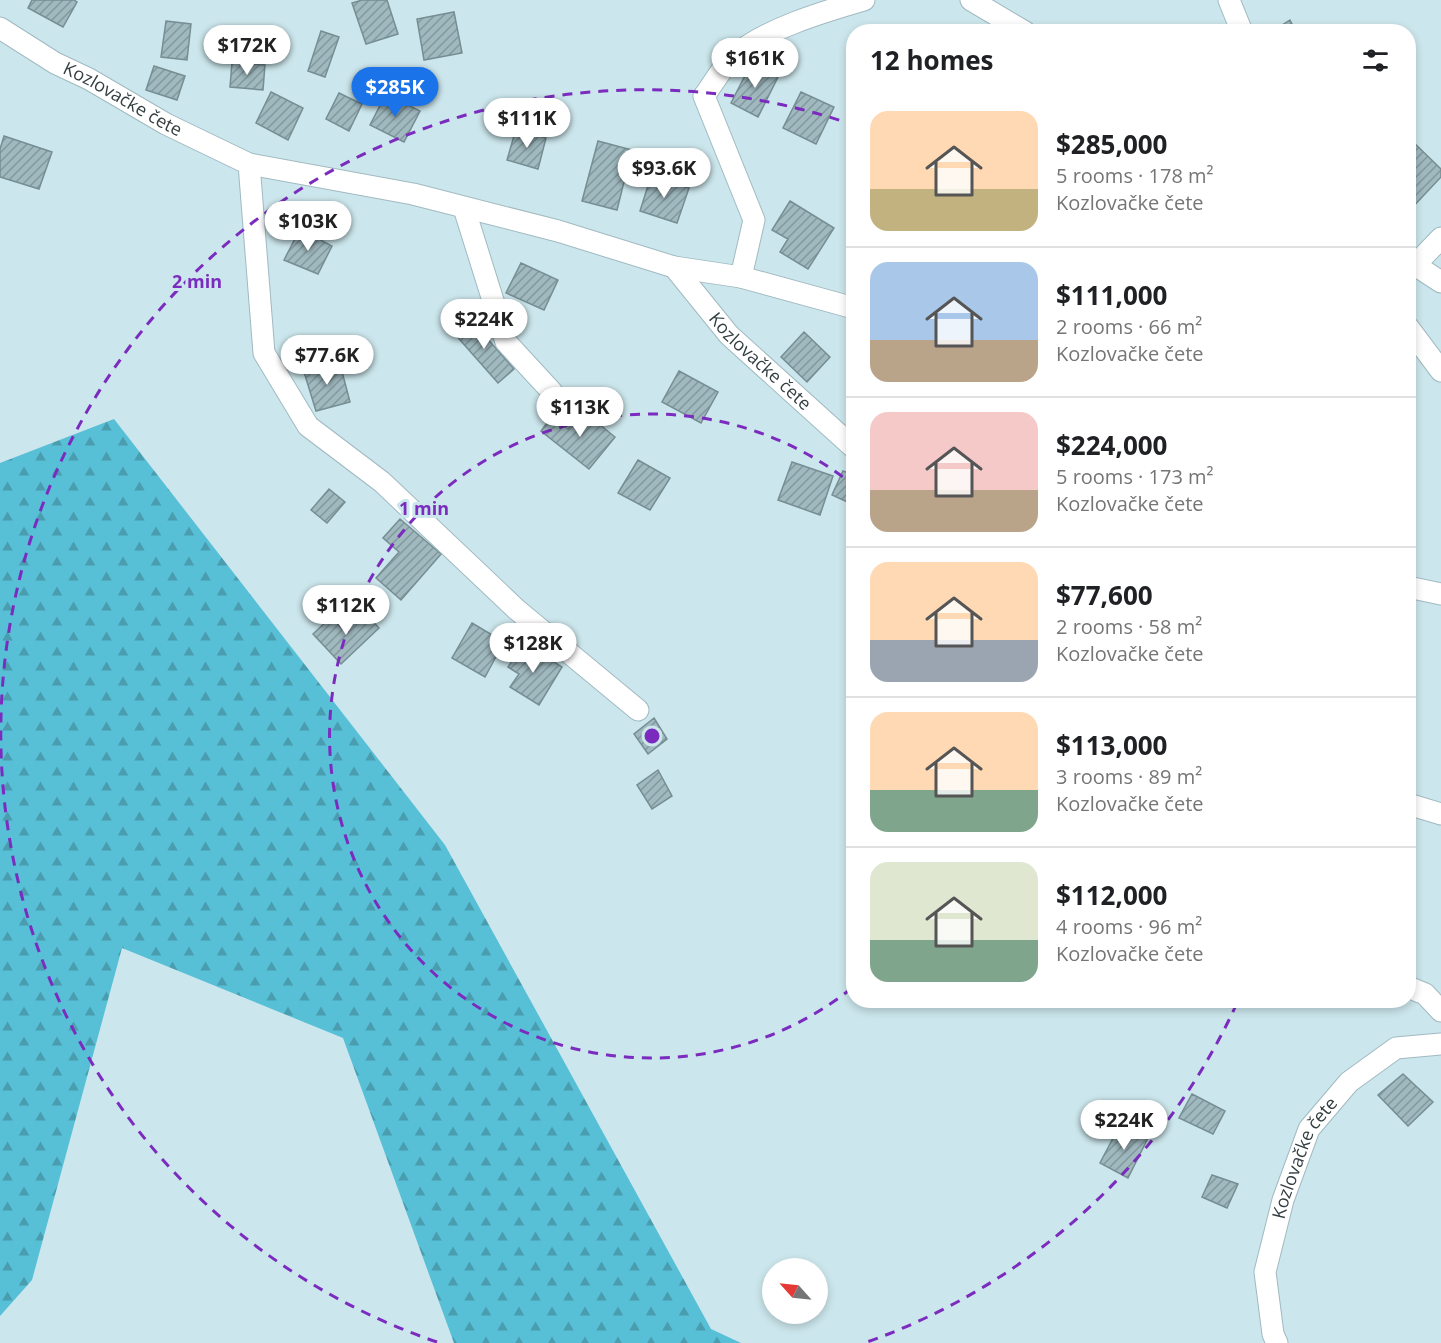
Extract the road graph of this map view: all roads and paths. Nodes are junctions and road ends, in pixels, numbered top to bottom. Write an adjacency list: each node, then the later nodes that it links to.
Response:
1 (864, 0): 13 (street)
2 (971, 0): 4 (street)
3 (1228, 0): 5 (street)
4 (1012, 24)
5 (1238, 24)
6 (0, 27): 7 (street, Kozlovačke čete)
7 (249, 164): 8 (street, Kozlovačke čete); 22 (street)
8 (464, 208): 11 (street, Kozlovačke čete); 18 (street)
9 (1441, 238): 10 (street)
10 (1416, 261)
11 (674, 267): 13 (street, Kozlovačke čete); 19 (street, Kozlovačke čete)
12 (1416, 267): 14 (street)
13 (741, 278): 15 (street, Kozlovačke čete)
14 (1441, 282)
15 (846, 306)
16 (1416, 338): 17 (street)
17 (1441, 371)
18 (552, 392)
19 (846, 441)
20 (1416, 589): 21 (street)
21 (1441, 594)
22 (638, 710)
23 (1416, 806): 24 (street)
24 (1441, 814)
25 (1416, 990): 26 (street)
26 (1441, 1011)
27 (1441, 1044): 28 (street, Kozlovačke čete)
28 (1277, 1343)

